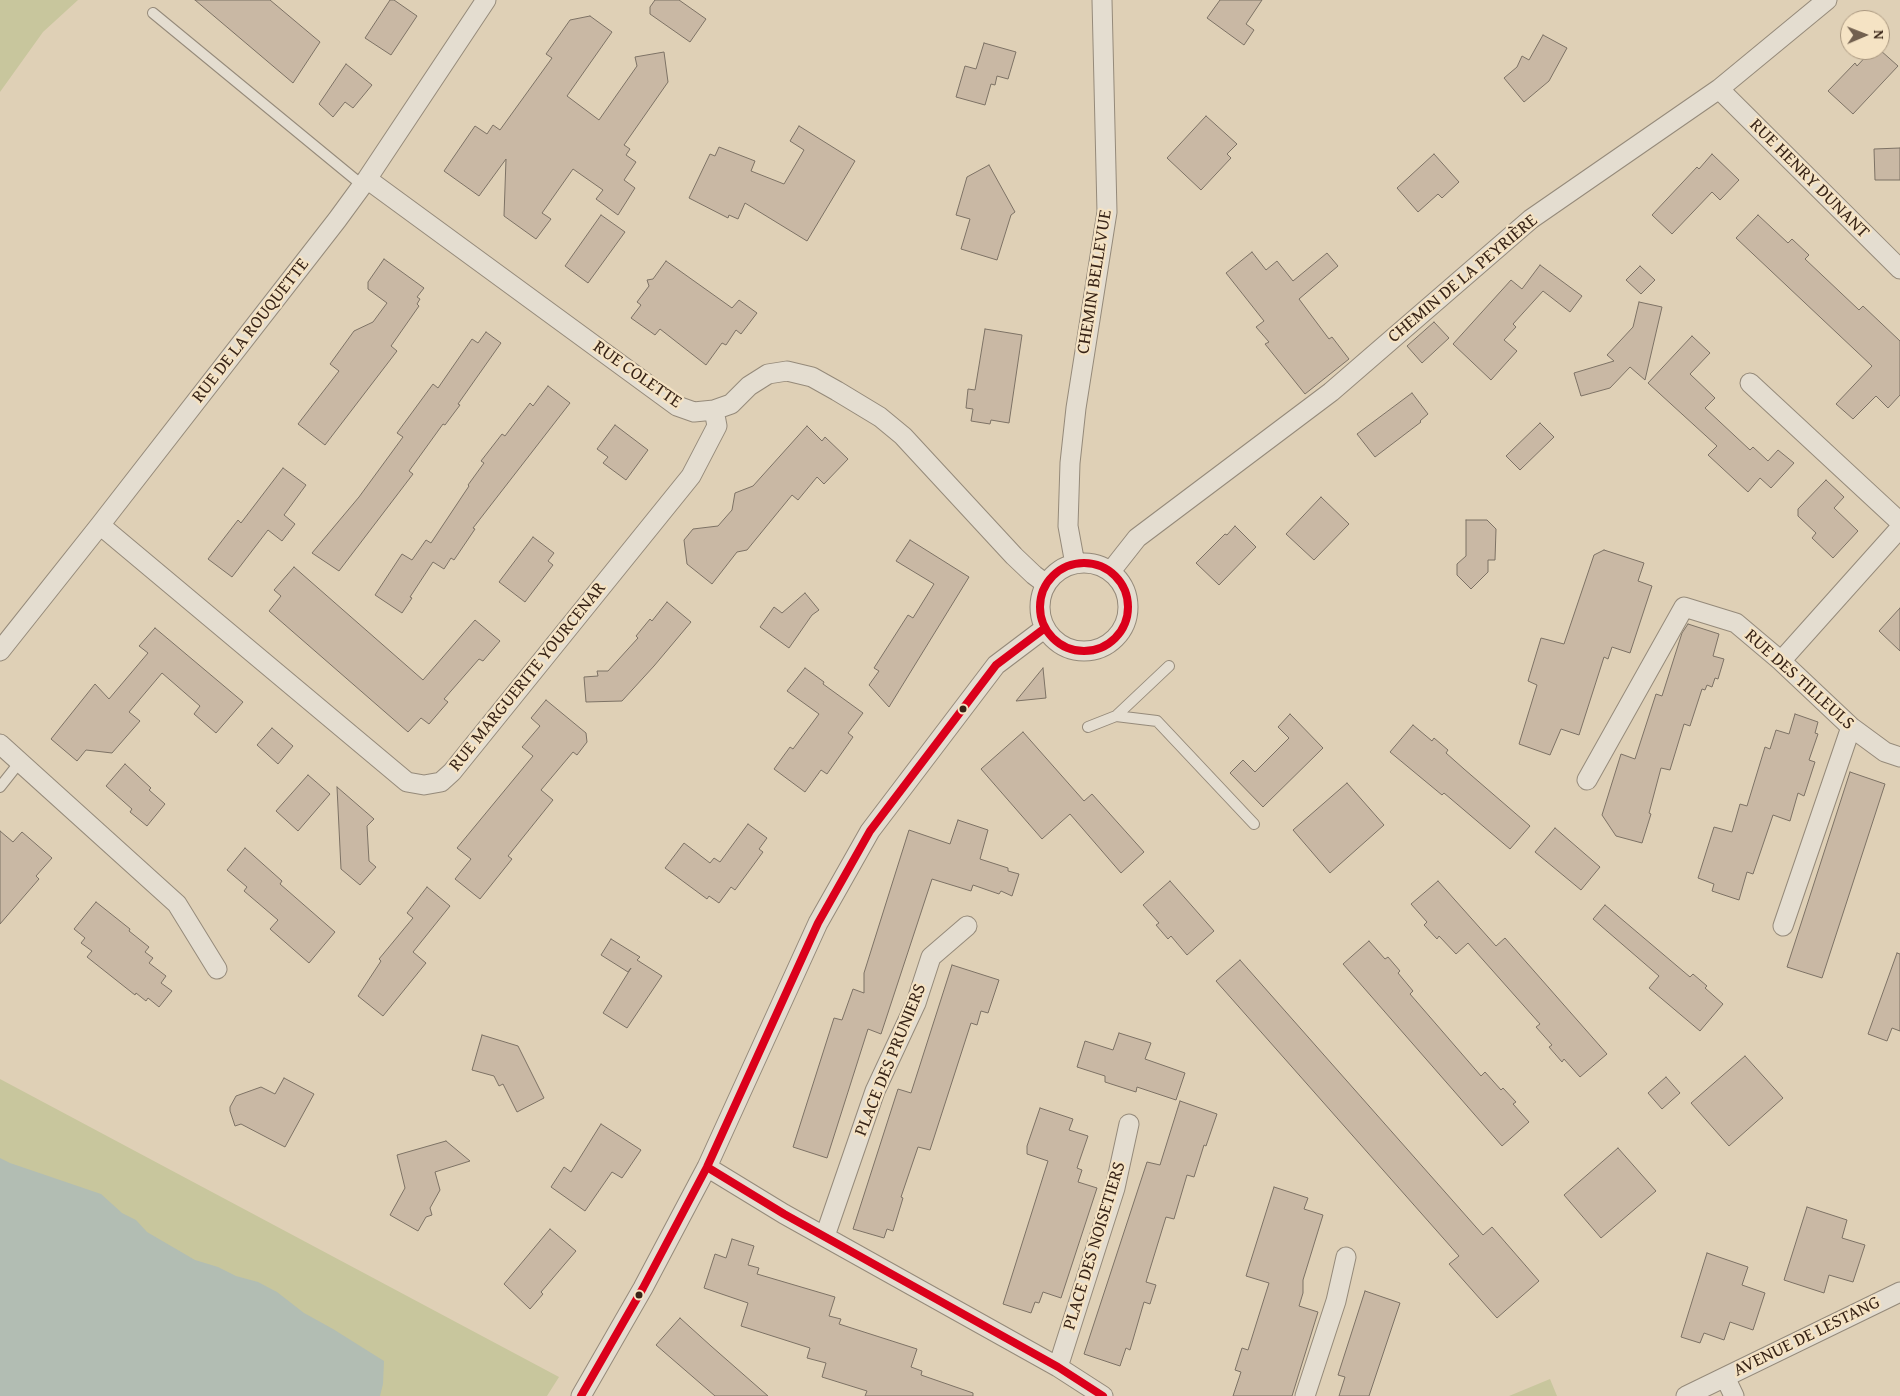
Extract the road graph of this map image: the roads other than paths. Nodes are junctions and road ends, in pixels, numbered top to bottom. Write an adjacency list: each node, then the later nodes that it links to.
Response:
1 (486, 0): 6 (street, RUE DE LA ROUQUETTE)
2 (1102, 0): 13 (street, CHEMIN BELLEVUE)
3 (1828, 0): 5 (street, CHEMIN DE LA PEYRIÈRE)
4 (153, 13): 6 (lane)
5 (1719, 89): 7 (street, RUE HENRY DUNANT); 14 (street, CHEMIN DE LA PEYRIÈRE)
6 (365, 182): 9 (street, RUE COLETTE); 11 (street, RUE DE LA ROUQUETTE)
7 (1900, 269)
8 (1750, 383): 10 (street)
9 (714, 410): 11 (street, RUE MARGUERITE YOURCENAR); 15 (street, RUE COLETTE)
10 (1900, 522)
11 (100, 525): 17 (street, RUE DE LA ROUQUETTE)
12 (1900, 528): 18 (street)
13 (1075, 564): 14 (street); 15 (street)
14 (1111, 571): 16 (street)
15 (1046, 584): 16 (street)
16 (1045, 628): 33 (street)
17 (0, 651)
18 (1781, 661): 22 (street, RUE DES TILLEULS); 26 (street, RUE DES TILLEULS)
19 (1168, 666): 20 (lane)
20 (1116, 716): 21 (lane); 28 (lane)
21 (1088, 727)
22 (1851, 727): 24 (street, RUE DES TILLEULS); 30 (street)
23 (0, 744): 25 (street)
24 (1900, 757)
25 (19, 764): 27 (lane); 31 (street)
26 (1588, 780)
27 (0, 787)
28 (1254, 824)
29 (967, 926): 34 (street, PLACE DES PRUNIERS)
30 (1783, 926)
31 (217, 969)
32 (1129, 1124): 37 (street, PLACE DES NOISETIERS)
33 (707, 1167): 34 (street); 39 (street)
34 (825, 1236): 37 (street)
35 (1346, 1257): 41 (street)
36 (1900, 1292): 38 (street, AVENUE DE LESTANG)
37 (1058, 1367): 40 (street)
38 (1726, 1377): 42 (street, AVENUE DE LESTANG); 43 (street)
39 (581, 1396)
40 (1103, 1396)
41 (1306, 1396)
42 (1686, 1396)
43 (1734, 1396)

